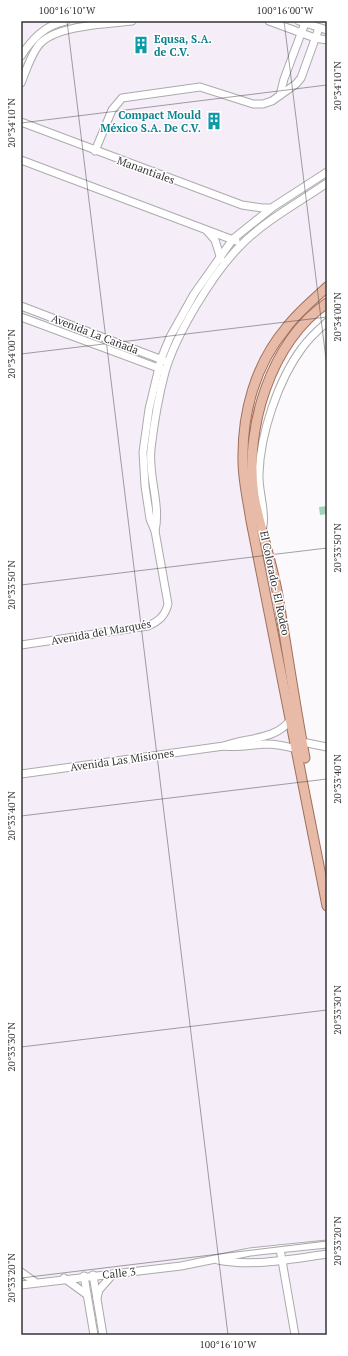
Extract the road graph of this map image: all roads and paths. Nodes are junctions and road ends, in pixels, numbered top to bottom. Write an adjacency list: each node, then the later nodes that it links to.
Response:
1 (132, 21): 7 (street)
2 (269, 21): 8 (street)
3 (64, 22): 7 (street); 11 (street)
4 (302, 22): 5 (street); 8 (street)
5 (319, 28): 6 (street); 9 (street)
6 (327, 30)
7 (63, 31): 12 (street)
8 (302, 33): 9 (street); 13 (street)
9 (315, 38): 10 (street); 13 (street)
10 (327, 40)
11 (21, 56)
12 (21, 83)
13 (280, 95): 15 (street)
14 (21, 122): 15 (street, Manantiales)
15 (95, 151): 21 (street, Manantiales)
16 (21, 160): 23 (street)
17 (327, 172): 19 (street, Avenida del Marqués)
18 (327, 183): 20 (street)
19 (299, 191): 20 (street); 21 (street, Avenida del Marqués)
20 (304, 199): 22 (street)
21 (273, 207): 22 (street); 24 (street, Avenida del Marqués)
22 (279, 215): 25 (street)
23 (206, 230): 24 (street); 26 (street)
24 (233, 239): 25 (street); 26 (street, Avenida del Marqués)
25 (241, 245): 27 (street)
26 (219, 257): 27 (street); 28 (street, Avenida del Marqués)
27 (226, 263): 29 (street)
28 (204, 279): 29 (street); 31 (street, Avenida del Marqués)
29 (210, 285): 34 (street)
30 (327, 287): 44 (main road, El Colorado- El Rodeo)
31 (188, 303): 34 (street); 37 (street, Avenida del Marqués)
32 (327, 303): 41 (main road, El Colorado- El Rodeo)
33 (21, 306): 37 (street, Avenida La Cañada)
34 (196, 308): 37 (street)
35 (21, 317): 38 (street)
36 (327, 322): 41 (street)
37 (165, 361): 38 (street, Avenida del Marqués); 39 (street)
38 (158, 368): 39 (street); 40 (street, Avenida del Marqués)
39 (165, 371): 40 (street)
40 (150, 426): 42 (street, Avenida del Marqués); 42 (street, Avenida del Marqués)
41 (262, 530): 45 (main road, El Colorado- El Rodeo)
42 (155, 531): 43 (street, Avenida del Marqués)
43 (21, 644)
44 (291, 719): 45 (main road, El Colorado- El Rodeo); 46 (street, Avenida Las Misiones)
45 (299, 745): 46 (street, Avenida Las Misiones); 47 (street, Avenida Las Misiones); 49 (main road, El Colorado- El Rodeo); 50 (main road, El Colorado- El Rodeo)
46 (224, 746): 48 (street, Avenida Las Misiones)
47 (327, 747)
48 (21, 774)
49 (327, 875)
50 (327, 906)
51 (327, 1244): 52 (street)
52 (280, 1249): 54 (street); 55 (street)
53 (327, 1254): 55 (street)
54 (218, 1260): 55 (street); 57 (street, Calle 3)
55 (281, 1260): 67 (street)
56 (21, 1272): 61 (street)
57 (113, 1274): 59 (street, Calle 3); 64 (street)
58 (84, 1276): 59 (street, Calle 3); 60 (street, Calle 3); 63 (street)
59 (92, 1276): 64 (street)
60 (64, 1278): 61 (street, Calle 3); 63 (street)
61 (35, 1282): 62 (street, Calle 3)
62 (21, 1285)
63 (86, 1294): 65 (street)
64 (96, 1300): 66 (street)
65 (94, 1335)
66 (103, 1335)
67 (296, 1335)

